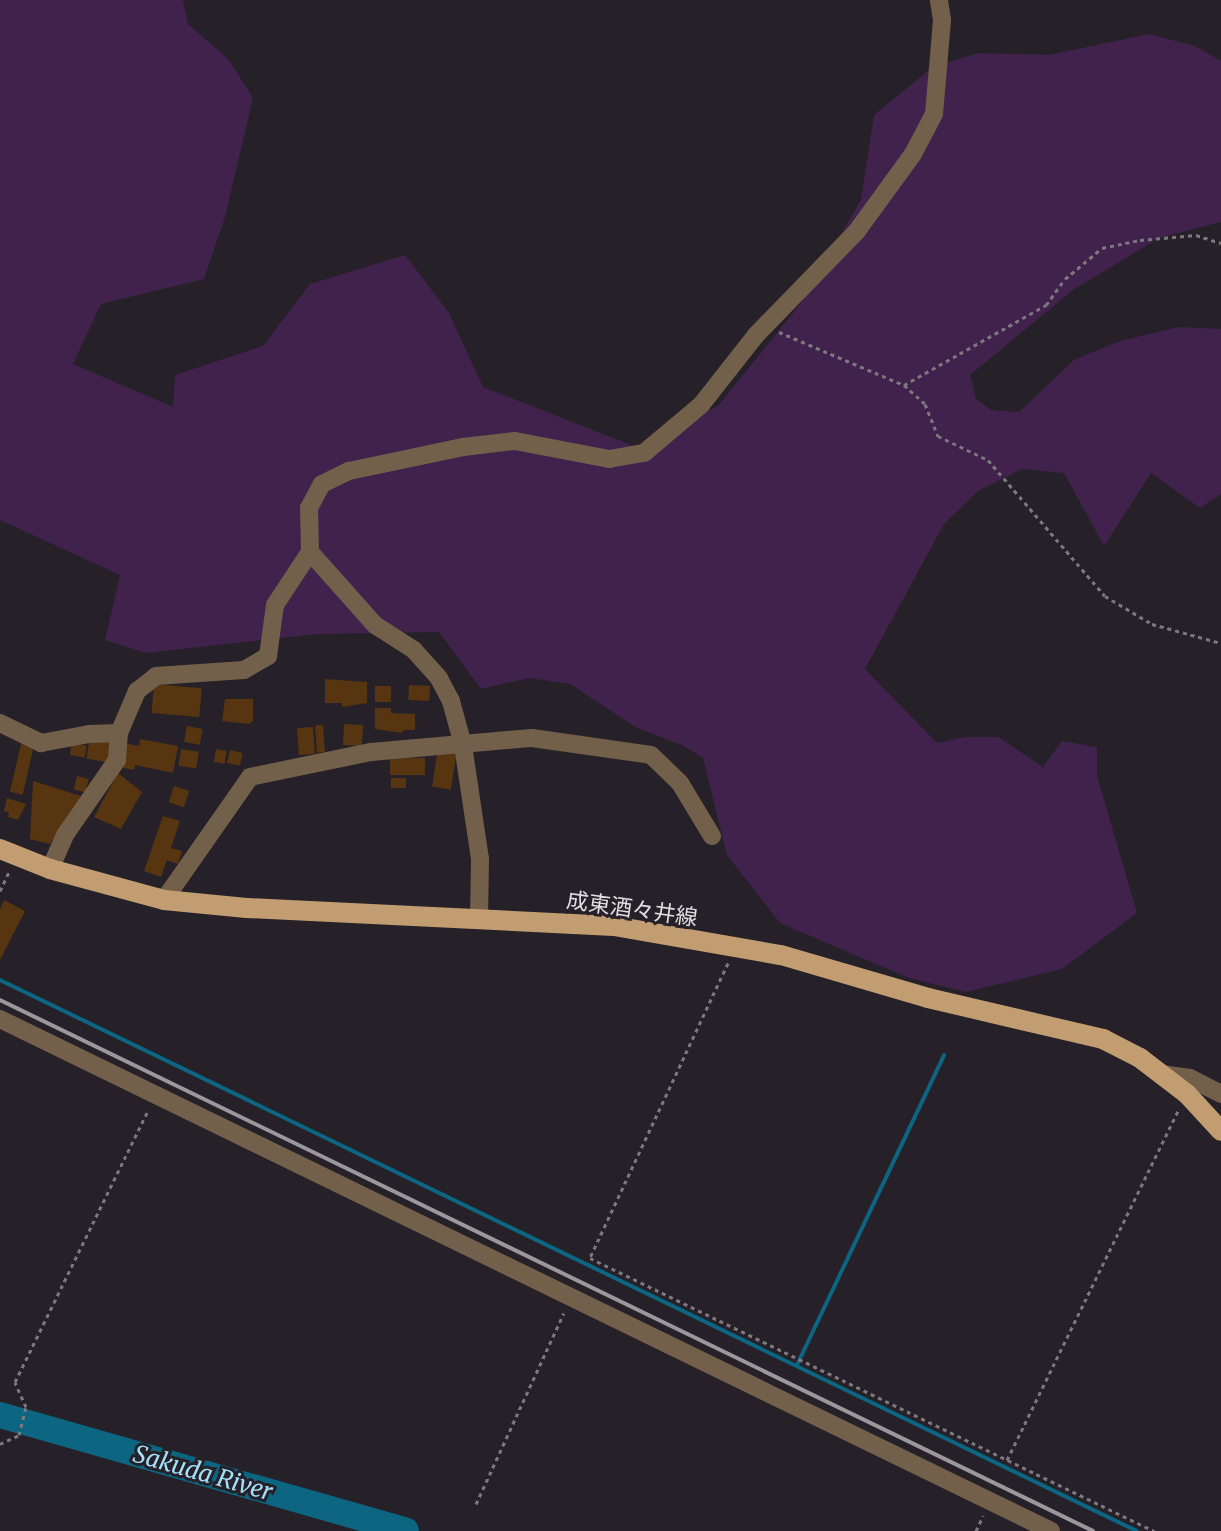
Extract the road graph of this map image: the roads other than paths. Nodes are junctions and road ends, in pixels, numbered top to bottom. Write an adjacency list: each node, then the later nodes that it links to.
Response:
1 (939, 0): 2 (street)
2 (310, 552): 4 (street); 5 (street)
3 (0, 723): 4 (street)
4 (119, 733): 8 (street)
5 (463, 745): 6 (street); 9 (street); 10 (street)
6 (712, 836)
7 (8, 853): 8 (main road, 成東酒々井線)
8 (50, 869): 9 (main road, 成東酒々井線)
9 (164, 900): 10 (main road, 成東酒々井線)
10 (479, 918): 12 (main road, 成東酒々井線)
11 (0, 1019): 15 (street)
12 (1161, 1074): 13 (street); 14 (main road, 成東酒々井線)
13 (1221, 1094)
14 (1221, 1131)
15 (1051, 1531)

